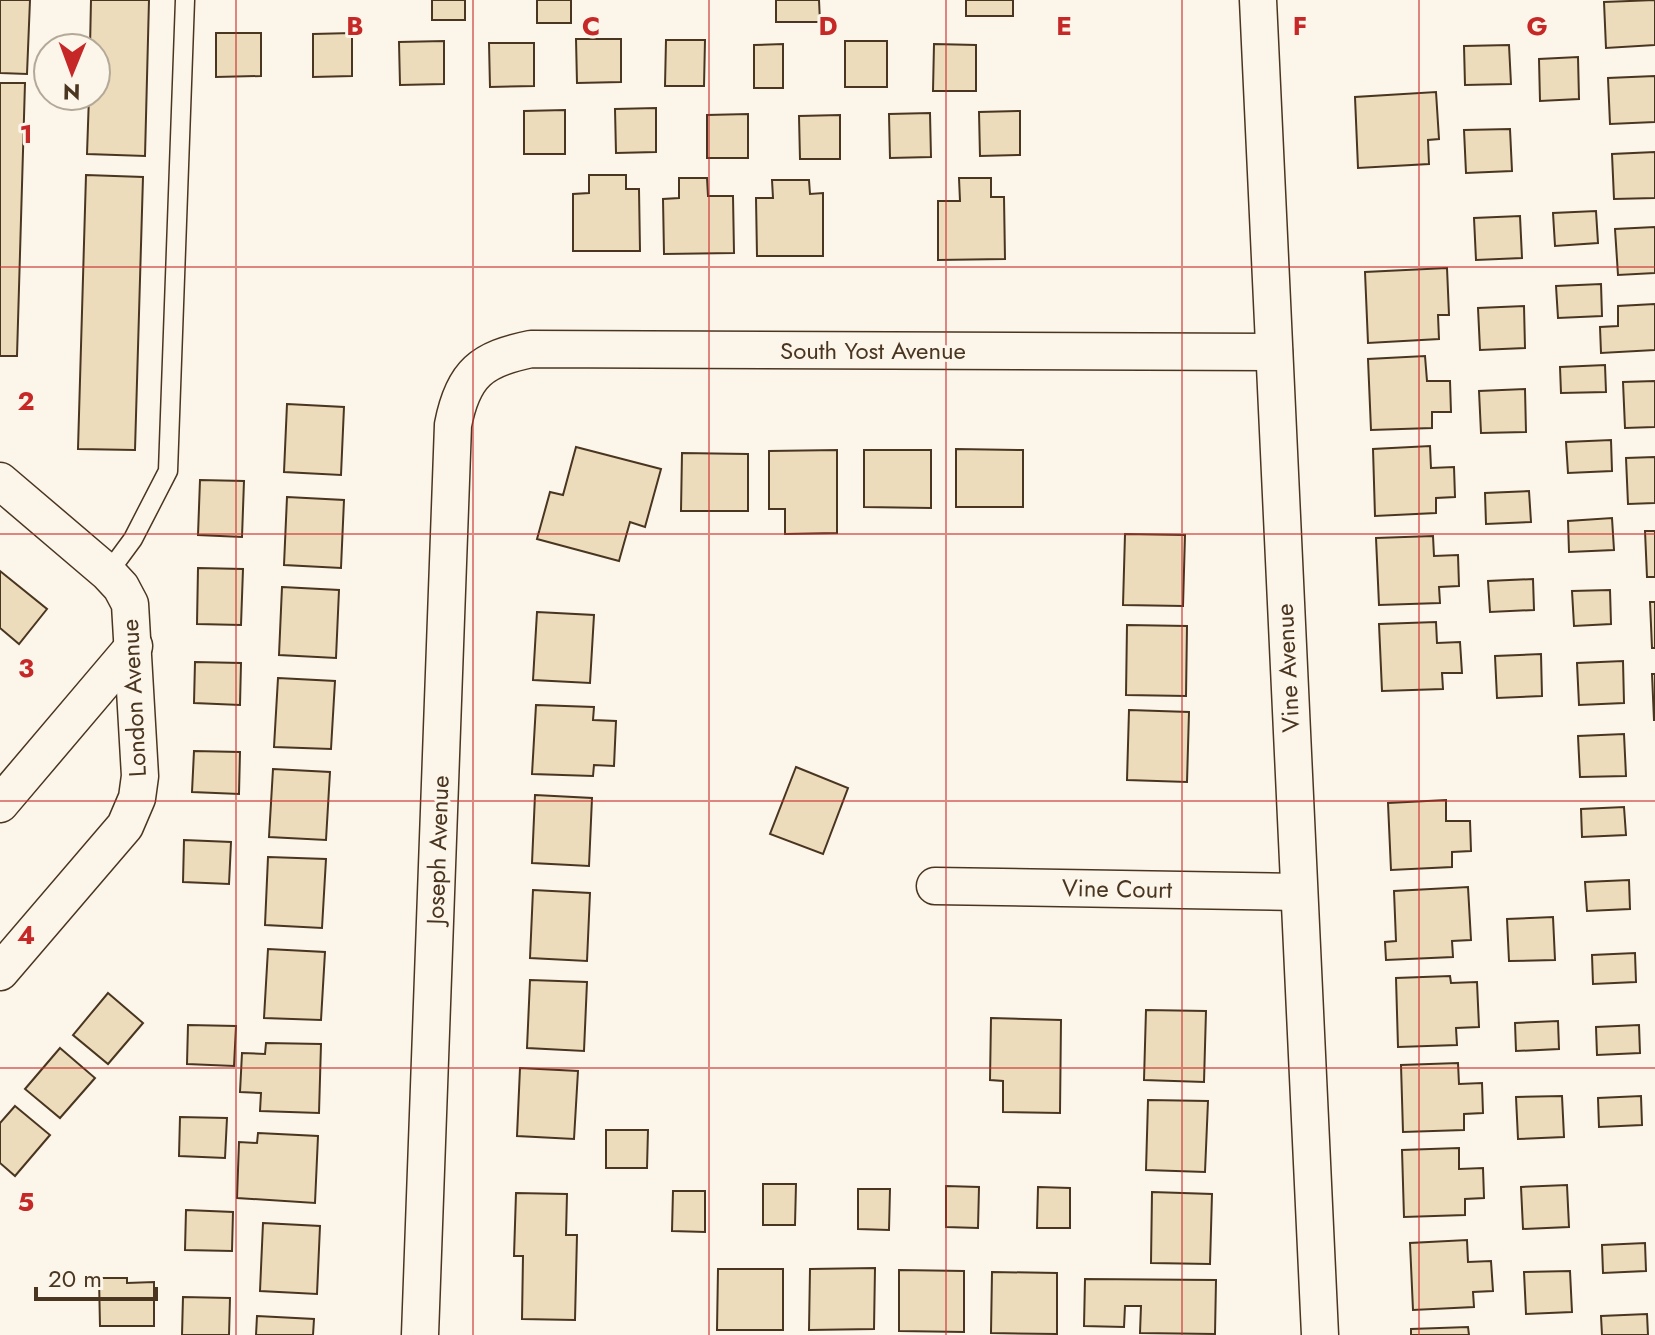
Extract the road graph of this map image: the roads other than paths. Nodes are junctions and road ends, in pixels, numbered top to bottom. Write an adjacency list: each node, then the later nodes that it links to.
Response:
1 (185, 0): 6 (lane)
2 (1258, 0): 3 (street, Vine Avenue)
3 (1274, 352): 4 (street, South Yost Avenue); 10 (street, Vine Avenue)
4 (477, 371): 12 (street, Joseph Avenue)
5 (0, 481): 6 (street, London Avenue)
6 (108, 573): 7 (street, London Avenue)
7 (134, 646): 8 (street); 11 (street, London Avenue)
8 (0, 804)
9 (935, 886): 10 (street, Vine Court)
10 (1298, 892): 13 (street, Vine Avenue)
11 (0, 972)
12 (420, 1335)
13 (1320, 1335)

